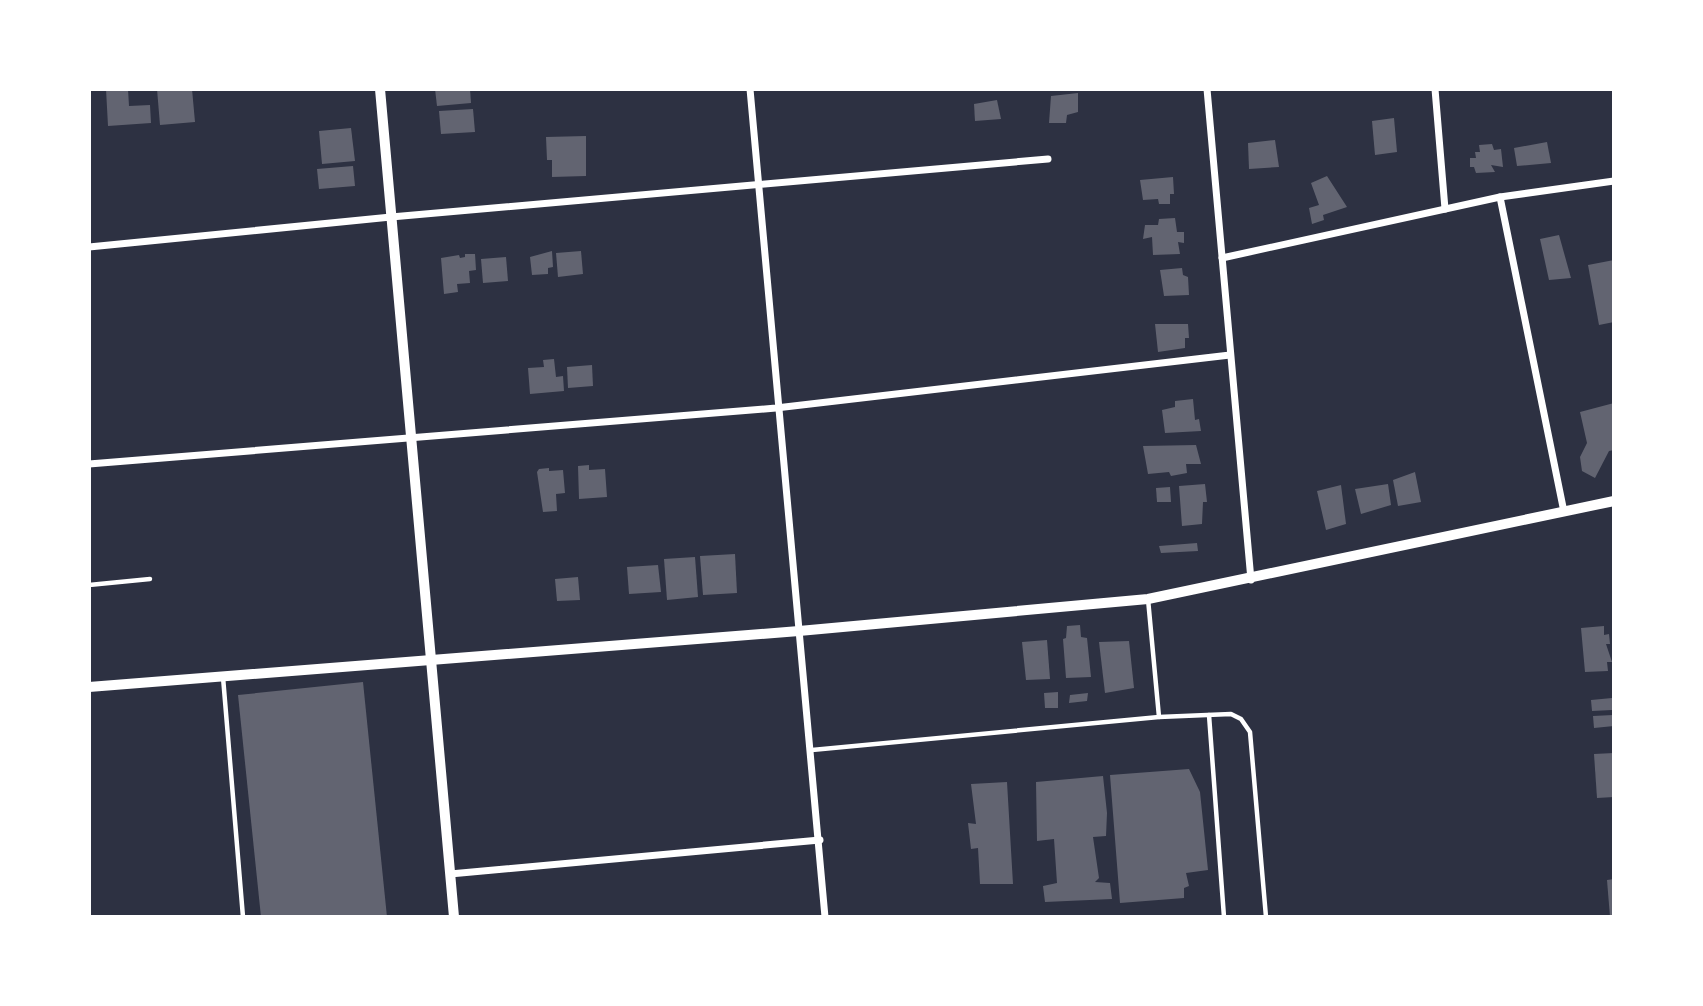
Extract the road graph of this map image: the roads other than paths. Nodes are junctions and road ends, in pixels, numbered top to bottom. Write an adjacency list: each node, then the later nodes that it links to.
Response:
1 (380, 89): 10 (street)
2 (750, 89): 7 (street)
3 (1207, 89): 12 (street)
4 (1434, 89): 9 (street)
5 (1048, 159): 7 (street)
6 (1614, 181): 8 (street)
7 (760, 184): 10 (street); 14 (street)
8 (1500, 197): 9 (street); 18 (street)
9 (1445, 209): 12 (street)
10 (391, 217): 11 (street); 15 (street)
11 (89, 247)
12 (1222, 258): 13 (street)
13 (1230, 355): 14 (street); 20 (street)
14 (776, 408): 15 (street); 23 (street)
15 (409, 438): 16 (street); 24 (street)
16 (89, 464)
17 (1614, 501): 18 (main road)
18 (1564, 512): 20 (main road)
19 (150, 579): 21 (lane)
20 (1251, 580): 22 (main road)
21 (89, 585)
22 (1148, 599): 23 (main road); 28 (lane)
23 (799, 632): 24 (main road); 29 (street)
24 (430, 659): 25 (main road); 31 (street)
25 (223, 676): 26 (main road); 32 (lane)
26 (89, 687)
27 (1209, 715): 28 (lane); 35 (lane); 36 (lane)
28 (1159, 717): 29 (lane)
29 (812, 750): 30 (street)
30 (820, 840): 31 (street); 34 (street)
31 (450, 874): 33 (street)
32 (243, 917)
33 (454, 917)
34 (825, 917)
35 (1224, 917)
36 (1266, 917)

